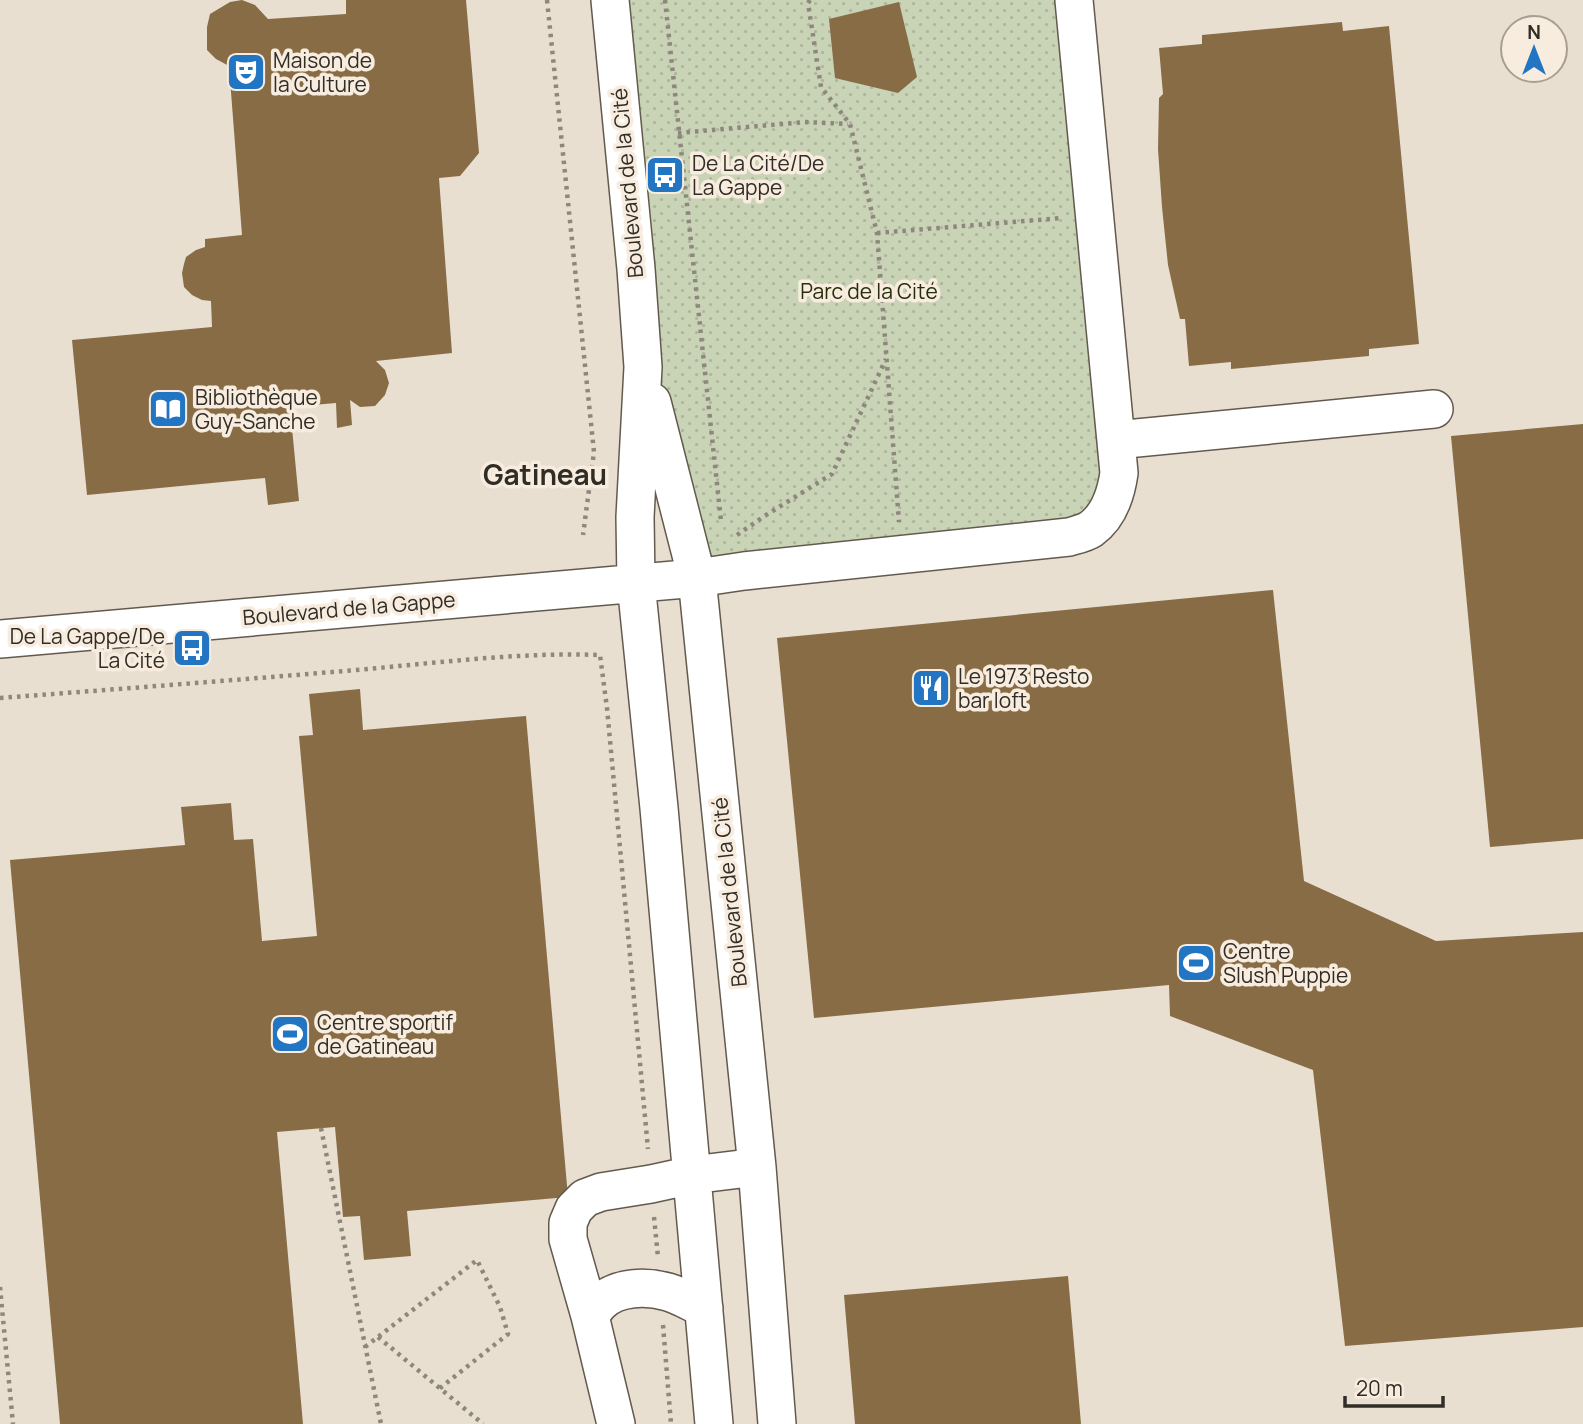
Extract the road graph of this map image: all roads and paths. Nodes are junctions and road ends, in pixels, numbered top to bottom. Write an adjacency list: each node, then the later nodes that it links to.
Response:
1 (547, 0): 15 (path)
2 (610, 0): 11 (street, Boulevard de la Cité)
3 (665, 0): 7 (path)
4 (810, 0): 6 (path)
5 (1074, 0): 8 (street, Boulevard de la Gappe)
6 (850, 124): 7 (path); 9 (path)
7 (678, 133): 14 (path)
8 (1094, 215): 9 (path); 13 (street, Boulevard de la Gappe)
9 (877, 233): 10 (path)
10 (886, 359): 16 (path); 17 (path)
11 (643, 367): 18 (street, Boulevard de la Cité); 19 (street, Boulevard de la Cité)
12 (1434, 409): 13 (street)
13 (1116, 440): 17 (street, Boulevard de la Gappe)
14 (722, 534)
15 (583, 535)
16 (729, 541)
17 (902, 554): 18 (street, Boulevard de la Gappe)
18 (697, 578): 19 (street, Boulevard de la Gappe); 23 (street, Boulevard de la Cité)
19 (636, 583): 20 (street, Boulevard de la Gappe); 24 (street, Boulevard de la Cité)
20 (0, 639)
21 (0, 698): 25 (path)
22 (321, 1128): 31 (path)
23 (757, 1167): 24 (street); 39 (street, Boulevard de la Cité)
24 (692, 1175): 25 (street); 28 (street, Boulevard de la Cité)
25 (651, 1184): 27 (path); 29 (street)
26 (0, 1287): 33 (path)
27 (660, 1290): 28 (street); 29 (street); 37 (path)
28 (704, 1308): 38 (street, Boulevard de la Cité)
29 (590, 1317): 36 (street)
30 (378, 1337): 31 (path); 32 (path); 32 (path)
31 (365, 1347): 34 (path)
32 (439, 1389): 35 (path)
33 (13, 1424)
34 (381, 1424)
35 (483, 1424)
36 (616, 1424)
37 (671, 1424)
38 (714, 1424)
39 (778, 1424)

